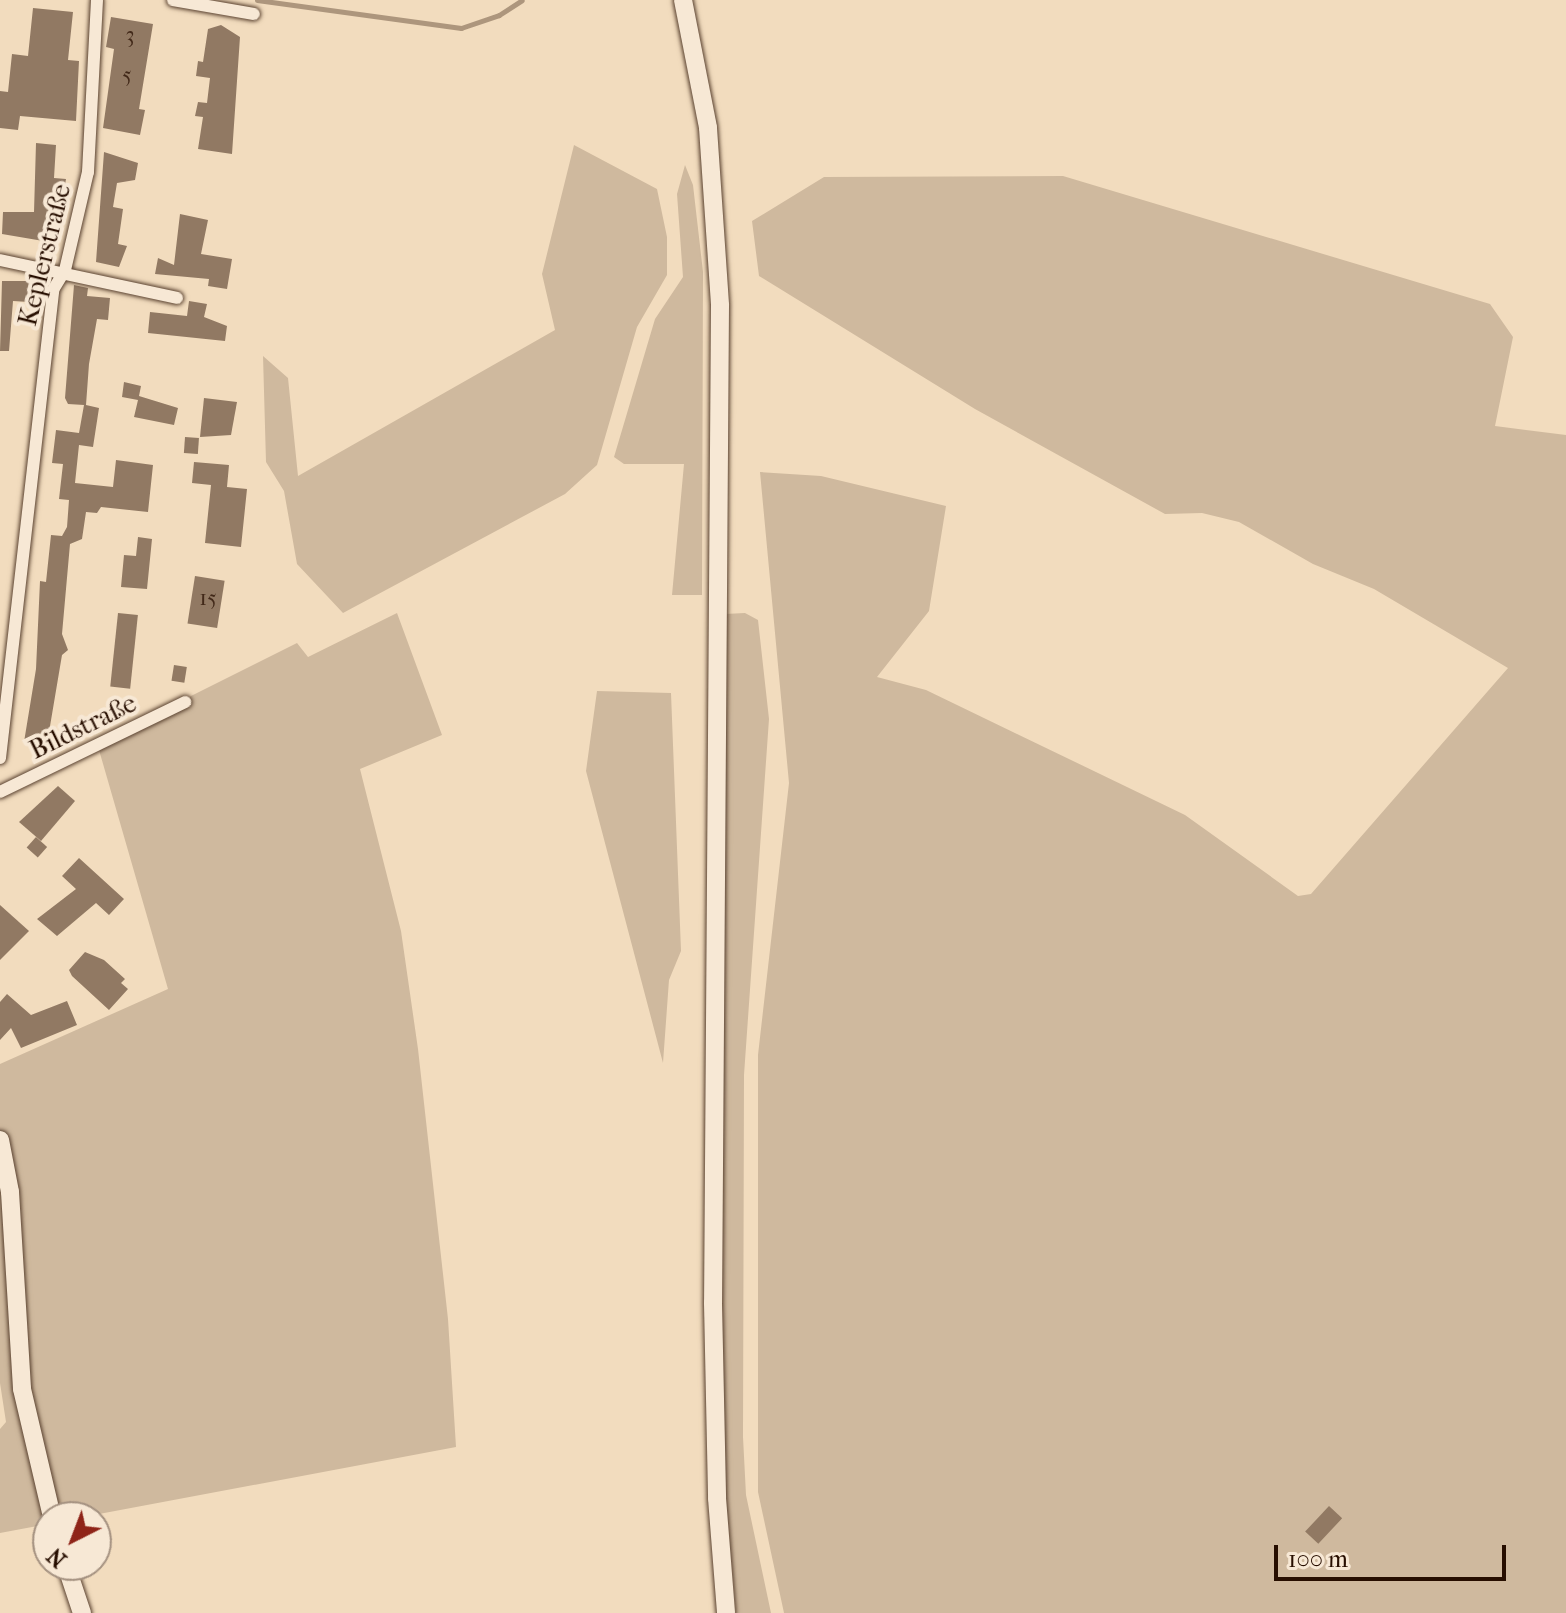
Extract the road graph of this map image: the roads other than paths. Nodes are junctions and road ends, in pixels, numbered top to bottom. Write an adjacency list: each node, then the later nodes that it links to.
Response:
1 (97, 0): 6 (street, Keplerstraße)
2 (173, 0): 4 (street)
3 (683, 0): 15 (main road)
4 (254, 14)
5 (0, 260): 6 (street)
6 (65, 270): 7 (street); 9 (street, Keplerstraße)
7 (177, 298)
8 (185, 702): 10 (street, Bildstraße)
9 (0, 758)
10 (0, 792)
11 (0, 1140): 12 (main road)
12 (48, 1501)
13 (71, 1581): 14 (main road)
14 (82, 1613)
15 (726, 1613)

